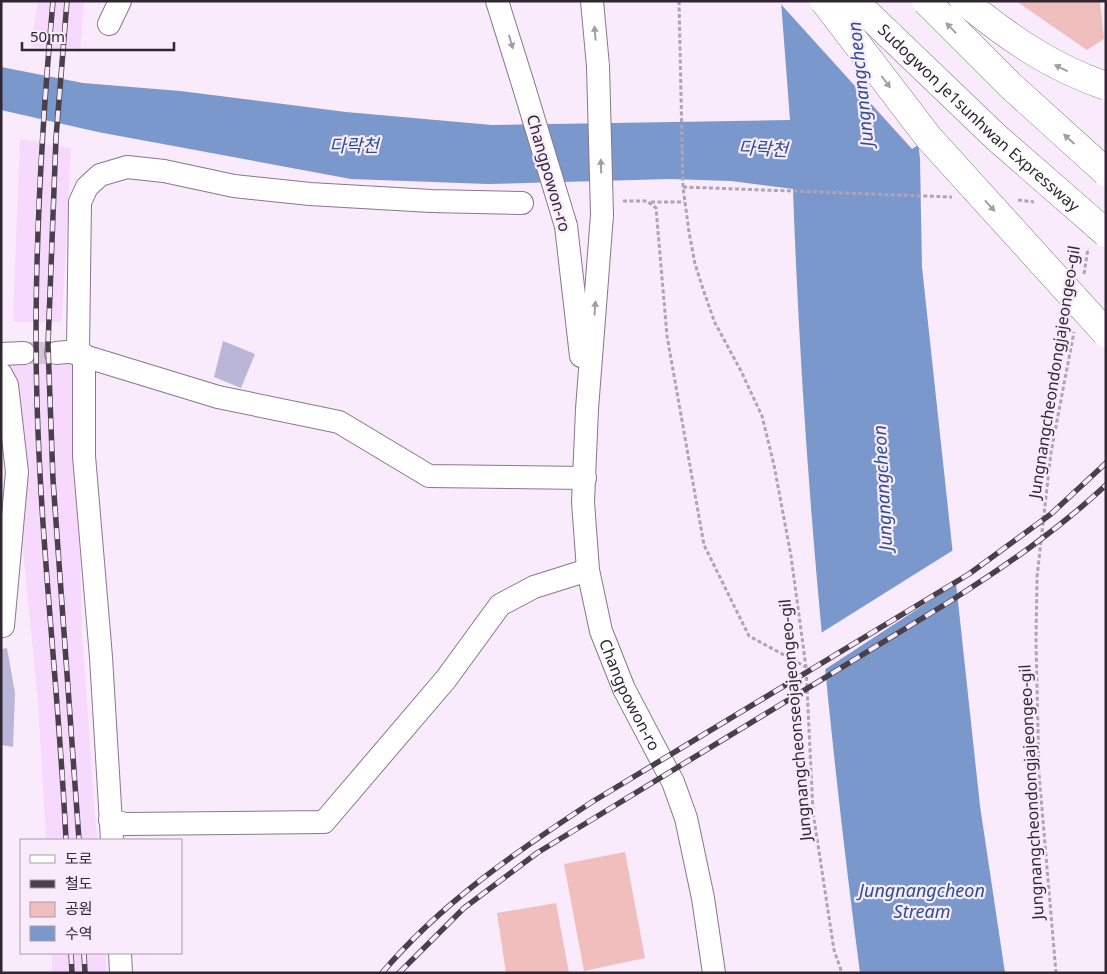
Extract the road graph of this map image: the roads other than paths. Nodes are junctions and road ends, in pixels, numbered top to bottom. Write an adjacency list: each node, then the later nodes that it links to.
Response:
1 (120, 1): 8 (street)
2 (497, 1): 18 (street, Changpowon-ro, one-way to 18, bridge)
3 (592, 1): 18 (street, Changpowon-ro, one-way to 3, bridge)
4 (824, 1): 13 (highway, one-way to 13, bridge)
5 (854, 1): 12 (highway, Sudogwon Je1sunhwan Expressway, bridge)
6 (926, 1): 10 (highway, one-way to 6, bridge)
7 (964, 1): 9 (highway, one-way to 7, bridge)
8 (108, 24)
9 (1106, 86)
10 (1106, 172)
11 (522, 203): 16 (street)
12 (1097, 238)
13 (1106, 333)
14 (1, 354): 15 (street)
15 (24, 354)
16 (72, 354): 19 (street); 22 (street)
17 (1, 374): 21 (street)
18 (587, 409): 19 (street, Changpowon-ro)
19 (585, 478): 20 (street, Changpowon-ro)
20 (588, 570): 22 (street); 25 (street, Changpowon-ro)
21 (4, 626)
22 (111, 830)
23 (120, 954): 24 (street)
24 (121, 973)
25 (714, 973)

